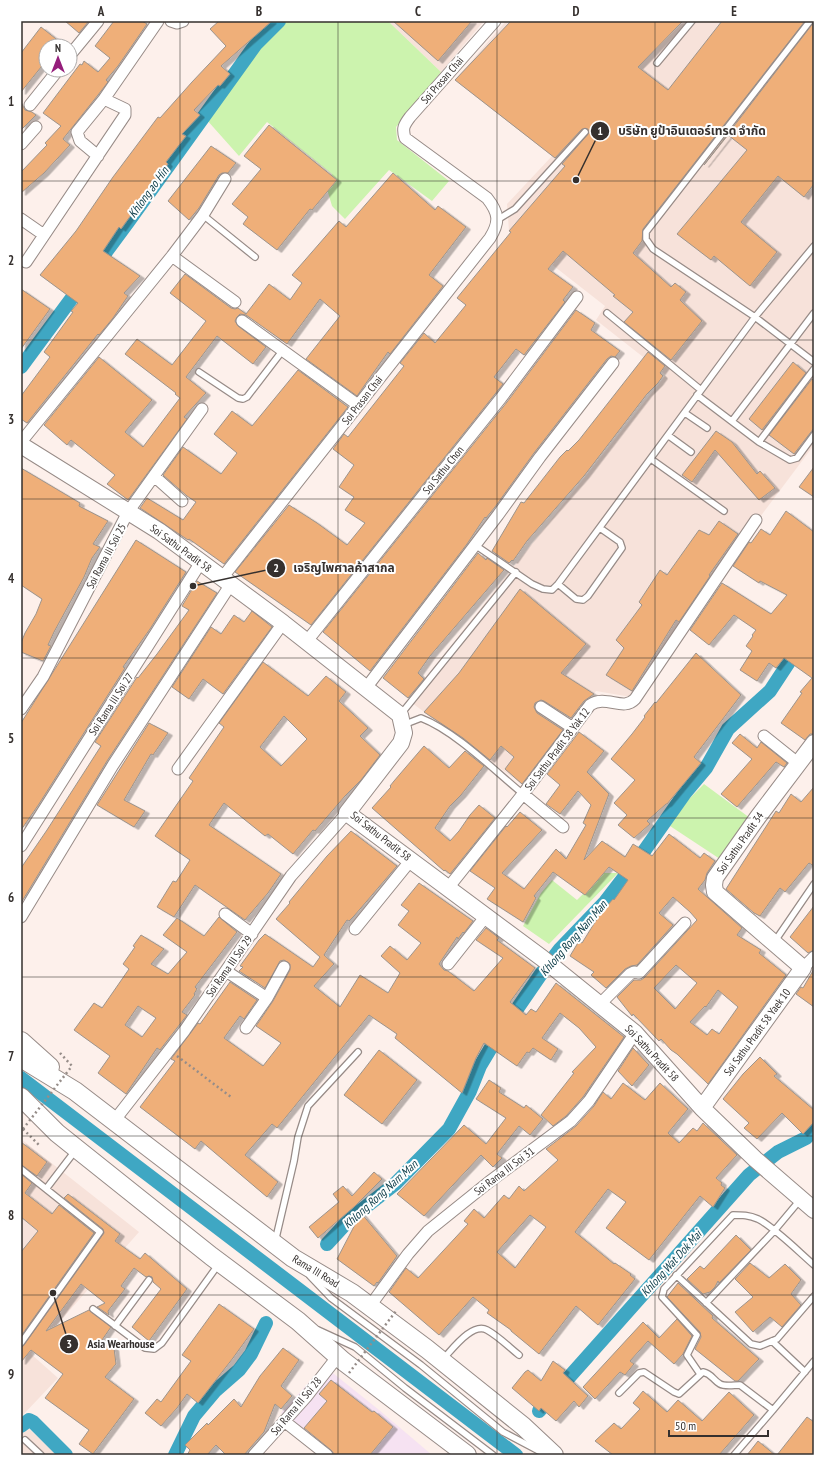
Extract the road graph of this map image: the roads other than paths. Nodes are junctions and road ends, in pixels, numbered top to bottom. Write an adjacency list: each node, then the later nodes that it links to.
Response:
1 (98, 21): 8 (street)
2 (158, 21): 11 (street)
3 (171, 21): 4 (street)
4 (183, 21)
5 (495, 21): 20 (street, Soi Prasan Chai)
6 (692, 21): 9 (lane)
7 (810, 21): 30 (lane)
8 (78, 45)
9 (657, 62)
10 (52, 78): 12 (street)
11 (104, 99): 16 (street); 16 (street)
12 (30, 105)
13 (36, 127): 15 (street)
14 (584, 132): 20 (lane)
15 (21, 144)
16 (98, 156): 21 (street)
17 (225, 179): 18 (street)
18 (203, 215): 23 (street); 24 (lane)
19 (21, 219): 21 (street)
20 (497, 220): 40 (street, Soi Prasan Chai)
21 (44, 235): 25 (street)
22 (814, 246): 30 (lane)
23 (172, 256): 27 (street); 47 (street)
24 (254, 257)
25 (26, 262)
26 (577, 297): 64 (street, Soi Sathu Chon)
27 (235, 302)
28 (607, 313): 38 (lane)
29 (814, 313): 32 (lane)
30 (755, 317): 32 (lane); 38 (lane)
31 (242, 320): 33 (street)
32 (790, 345): 34 (lane); 43 (lane)
33 (283, 350): 37 (lane); 40 (street)
34 (814, 362)
35 (613, 363): 58 (street)
36 (814, 369): 48 (lane)
37 (199, 372)
38 (701, 390): 39 (lane)
39 (697, 395): 42 (lane); 43 (lane)
40 (358, 405): 61 (street, Soi Prasan Chai)
41 (202, 409): 52 (street, Soi Rama III Soi 25)
42 (685, 413): 44 (lane); 46 (lane)
43 (732, 421): 48 (lane)
44 (707, 428)
45 (814, 435): 48 (lane)
46 (669, 436): 50 (lane); 51 (lane)
47 (21, 442)
48 (759, 442)
49 (21, 445): 55 (street, Soi Sathu Pradit 58)
50 (691, 452)
51 (651, 459): 54 (lane); 57 (lane)
52 (154, 476): 53 (street); 55 (street, Soi Rama III Soi 25)
53 (182, 501)
54 (724, 511)
55 (128, 512): 59 (street, Soi Sathu Pradit 58); 67 (street, Soi Rama III Soi 25)
56 (756, 520): 69 (street, Soi Sathu Pradit 58 Yak 12)
57 (600, 528): 62 (lane); 62 (lane)
58 (474, 544): 60 (lane); 65 (street)
59 (201, 562): 61 (street, Soi Sathu Pradit 58); 77 (street, Soi Rama III Soi 27)
60 (516, 572): 62 (lane); 68 (lane)
61 (227, 581): 63 (street, Soi Sathu Pradit 58); 83 (street, Soi Prasan Chai)
62 (558, 584)
63 (283, 623): 64 (street, Soi Sathu Pradit 58); 73 (street)
64 (307, 641): 65 (street, Soi Sathu Pradit 58)
65 (366, 688): 68 (street, Soi Sathu Pradit 58)
66 (541, 706): 69 (street)
67 (21, 709)
68 (402, 720): 74 (lane); 75 (street, Soi Sathu Pradit 58)
69 (573, 728): 74 (street, Soi Sathu Pradit 58 Yak 12)
70 (764, 736): 72 (street)
71 (814, 742): 72 (street, Soi Sathu Pradit 34)
72 (799, 764): 87 (street, Soi Sathu Pradit 34)
73 (178, 769)
74 (523, 794): 76 (street); 80 (street, Soi Sathu Pradit 58 Yak 12)
75 (347, 813): 78 (street, Soi Sathu Pradit 58); 86 (street, Soi Rama III Soi 29)
76 (562, 827)
77 (21, 846)
78 (411, 860): 80 (street, Soi Sathu Pradit 58); 85 (street)
79 (814, 884): 87 (lane)
80 (448, 888): 82 (street, Soi Sathu Pradit 58)
81 (225, 914): 86 (street)
82 (486, 916): 89 (street); 93 (street, Soi Sathu Pradit 58)
83 (21, 917)
84 (685, 924): 93 (street)
85 (355, 929)
86 (252, 934): 91 (street, Soi Rama III Soi 29)
87 (774, 942): 88 (street, Soi Sathu Pradit 34)
88 (809, 963): 101 (street, Soi Sathu Pradit 58 Yaek 10)
89 (448, 964)
90 (284, 967): 92 (street)
91 (226, 971): 92 (street); 103 (street, Soi Rama III Soi 29)
92 (267, 998): 94 (street)
93 (600, 1004): 95 (street, Soi Sathu Pradit 58)
94 (246, 1028)
95 (635, 1033): 101 (street, Soi Sathu Pradit 58); 119 (street, Soi Rama III Soi 31)
96 (21, 1041): 99 (main road, Rama III Road)
97 (358, 1052): 111 (lane)
98 (21, 1058): 99 (main road, Rama III Road)
99 (75, 1091): 103 (main road, Rama III Road)
100 (21, 1097): 104 (main road)
101 (702, 1108): 108 (street, Soi Sathu Pradit 58)
102 (21, 1111): 104 (main road)
103 (114, 1120): 111 (main road, Rama III Road)
104 (56, 1133): 105 (main road)
105 (77, 1149): 107 (lane); 113 (main road)
106 (21, 1169): 107 (lane)
107 (46, 1189): 124 (lane)
108 (800, 1199): 109 (street, Soi Sathu Pradit 58); 110 (lane)
109 (814, 1210)
110 (774, 1231): 114 (lane); 115 (lane); 118 (lane)
111 (275, 1244): 112 (main road, Rama III Road)
112 (293, 1258): 119 (main road, Rama III Road); 140 (lane)
113 (220, 1262): 121 (main road); 122 (lane)
114 (814, 1265)
115 (676, 1275): 118 (lane); 130 (lane)
116 (149, 1280): 122 (lane)
117 (814, 1296): 123 (lane)
118 (706, 1303): 123 (lane)
119 (370, 1306): 128 (main road, Rama III Road)
120 (93, 1310): 122 (lane)
121 (298, 1321): 126 (main road); 139 (lane)
122 (116, 1326)
123 (772, 1341): 129 (lane)
124 (21, 1343)
125 (519, 1355): 128 (lane)
126 (338, 1356): 133 (street, Soi Rama III Soi 28); 138 (main road)
127 (814, 1360): 129 (lane)
128 (442, 1361): 141 (main road, Rama III Road)
129 (805, 1372): 132 (lane)
130 (700, 1374): 131 (lane); 132 (lane)
131 (619, 1393)
132 (773, 1410): 142 (lane)
133 (284, 1421): 136 (street, Soi Rama III Soi 28); 137 (street)
134 (25, 1440): 135 (lane)
135 (41, 1455)
136 (254, 1455)
137 (327, 1455)
138 (467, 1455)
139 (493, 1455)
140 (547, 1455)
141 (554, 1455)
142 (734, 1455)

